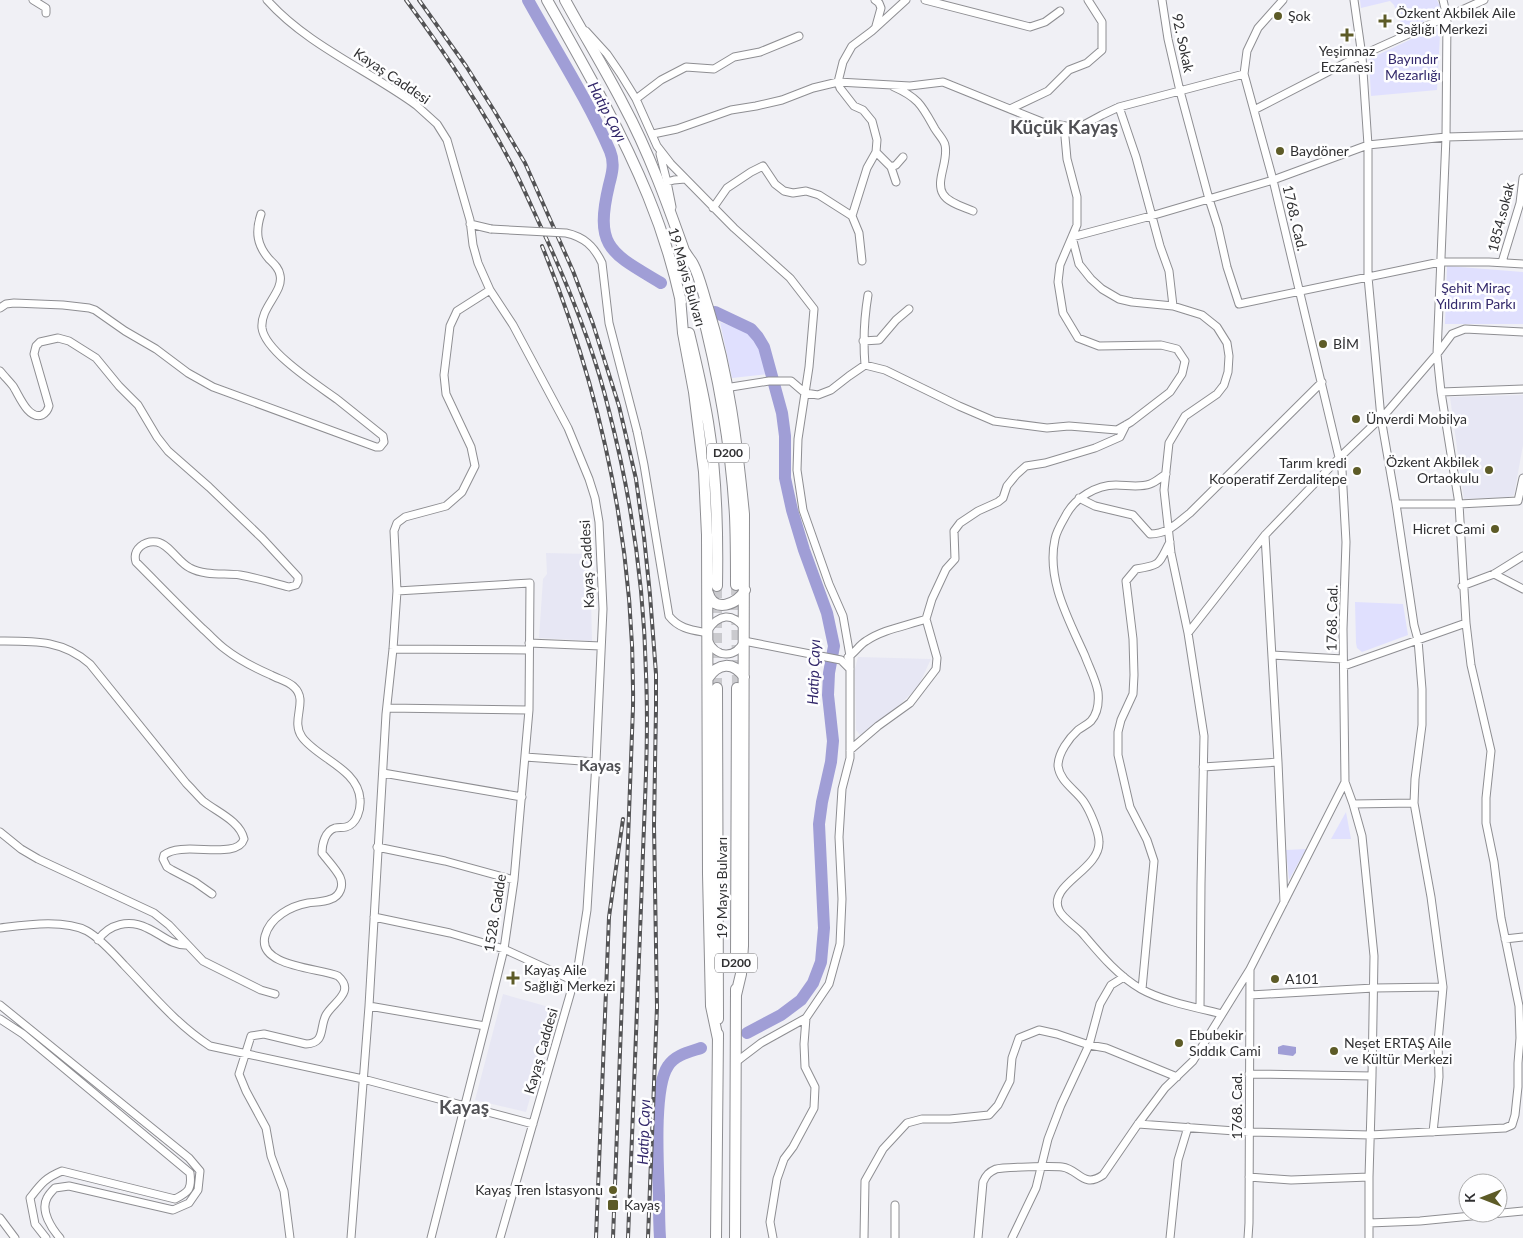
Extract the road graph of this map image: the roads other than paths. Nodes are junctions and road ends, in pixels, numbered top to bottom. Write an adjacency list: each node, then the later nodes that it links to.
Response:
1 (33, 0): 15 (street)
2 (267, 0): 49 (street, Kayaş Caddesi)
3 (547, 0): 65 (highway, 19 Mayıs Bulvarı)
4 (565, 0): 17 (highway, 19 Mayıs Bulvarı)
5 (874, 0): 18 (street)
6 (906, 0): 18 (street)
7 (925, 0): 14 (street)
8 (1088, 0): 27 (street)
9 (1162, 0): 24 (street, 92. Sokak)
10 (1354, 0): 20 (street)
11 (1443, 0): 16 (street)
12 (1484, 0): 16 (street)
13 (1281, 1): 21 (street, 1768. Cad.)
14 (1060, 11)
15 (46, 13)
16 (1447, 16): 20 (street); 32 (street)
17 (577, 21): 25 (street); 50 (highway, 19 Mayıs Bulvarı)
18 (875, 28): 22 (street)
19 (799, 36): 25 (street)
20 (1362, 56): 28 (street); 33 (street)
21 (1244, 74): 24 (street); 28 (street, 1768. Cad.)
22 (838, 82): 23 (street); 30 (street); 35 (street)
23 (886, 84): 27 (street); 45 (street)
24 (1180, 91): 26 (street); 43 (street, 92. Sokak)
25 (636, 99): 30 (street)
26 (1119, 107): 29 (street); 48 (street)
27 (1010, 109): 29 (street)
28 (1254, 110): 40 (street, 1768. Cad.)
29 (1064, 126): 51 (street)
30 (652, 134): 34 (street)
31 (1523, 135): 32 (street)
32 (1446, 137): 33 (street); 54 (street)
33 (1368, 145): 40 (street); 57 (street)
34 (657, 146): 39 (street); 41 (street)
35 (876, 152): 37 (street); 47 (street)
36 (903, 157): 37 (street)
37 (891, 166): 42 (street)
38 (1523, 178): 55 (street, 1854.sokak)
39 (685, 179): 41 (street); 44 (street)
40 (1273, 180): 43 (street); 59 (street, 1768. Cad.)
41 (668, 182): 50 (street)
42 (896, 182)
43 (1209, 199): 48 (street); 59 (street, 92. Sokak)
44 (713, 208): 47 (street); 75 (street)
45 (973, 211)
46 (260, 214): 62 (street)
47 (852, 216): 53 (street)
48 (1151, 216): 51 (street); 61 (street)
49 (470, 224): 58 (street, Kayaş Caddesi); 99 (street, bridge)
50 (675, 224): 52 (highway, 19 Mayıs Bulvarı)
51 (1072, 237): 61 (street); 77 (street)
52 (685, 252): 64 (highway, 19 Mayıs Bulvarı); 64 (highway)
53 (862, 261)
54 (1440, 262): 55 (street); 57 (street); 68 (street)
55 (1502, 262): 56 (street)
56 (1523, 264)
57 (1368, 277): 59 (street); 76 (street)
58 (490, 290): 93 (street); 103 (street, Kayaş Caddesi)
59 (1300, 292): 71 (street, 1768. Cad.)
60 (868, 295): 67 (street)
61 (1173, 306): 79 (street)
62 (0, 308)
63 (909, 309): 67 (street)
64 (709, 323): 72 (highway)
65 (685, 328): 89 (highway, 19 Mayıs Bulvarı / D200); 94 (highway)
66 (1523, 332): 68 (street)
67 (863, 341): 69 (street)
68 (1437, 354): 74 (street); 76 (street)
69 (865, 365): 75 (street); 77 (street)
70 (0, 371): 157 (street)
71 (1322, 382): 78 (street, 1768. Cad.); 84 (street)
72 (724, 388): 75 (street); 91 (highway)
73 (1523, 390): 74 (street)
74 (1441, 392): 83 (street)
75 (805, 393): 107 (street)
76 (1381, 418): 78 (street); 82 (street)
77 (1127, 424): 95 (street)
78 (1339, 458): 85 (street); 109 (street, 1768. Cad.)
79 (1166, 474): 81 (street); 84 (street)
80 (1523, 478): 83 (street)
81 (1079, 498): 84 (street); 140 (street)
82 (1396, 504): 83 (street); 100 (street)
83 (1458, 504): 90 (street)
84 (1169, 530): 86 (street)
85 (1265, 535): 98 (street); 106 (street)
86 (1170, 542): 98 (street); 144 (street)
87 (1523, 556): 88 (street)
88 (1494, 574): 90 (street); 92 (street)
89 (717, 586)
90 (1462, 586): 96 (street)
91 (740, 588): 94 (highway); 97 (highway)
92 (1523, 589)
93 (397, 591): 104 (street, 1528. Cadde); 105 (street)
94 (708, 592): 99 (highway)
95 (926, 619): 107 (street); 117 (street)
96 (1466, 623): 100 (street); 135 (street)
97 (744, 629): 99 (street); 102 (highway)
98 (1188, 633): 121 (street)
99 (708, 634): 102 (street); 112 (highway)
100 (1418, 640): 109 (street); 125 (street)
101 (0, 641): 130 (street)
102 (744, 641): 108 (street); 111 (highway)
103 (601, 646): 104 (street); 119 (street, Kayaş Caddesi)
104 (529, 647): 105 (street); 116 (street, 1528. Cadde)
105 (394, 649): 115 (street)
106 (1272, 655): 109 (street); 120 (street)
107 (850, 656): 108 (street); 110 (street)
108 (841, 660): 110 (street)
109 (1344, 662): 123 (street, 1768. Cad.)
110 (850, 668): 117 (street)
111 (744, 676): 112 (highway); 146 (highway)
112 (708, 678): 155 (highway)
113 (717, 688): 155 (highway, 19 Mayıs Bulvarı / D200)
114 (737, 688): 146 (highway, 19 Mayıs Bulvarı / D200)
115 (387, 708): 116 (street); 122 (street)
116 (529, 710): 118 (street, 1528. Cadde)
117 (850, 750): 152 (street)
118 (525, 758): 119 (street); 124 (street, 1528. Cadde)
119 (596, 762): 141 (street, Kayaş Caddesi)
120 (1278, 762): 121 (street); 131 (street)
121 (1203, 768): 150 (street)
122 (382, 773): 124 (street); 128 (street)
123 (1345, 782): 126 (street); 131 (street, 1768. Cad.)
124 (522, 797): 129 (street, 1528. Cadde)
125 (1414, 803): 126 (street); 142 (street)
126 (1353, 804): 143 (street)
127 (0, 832): 137 (street)
128 (378, 847): 129 (street); 132 (street)
129 (514, 880): 138 (street, 1528. Cadde)
130 (212, 894)
131 (1284, 902): 139 (street, 1768. Cad.)
132 (374, 917): 138 (street); 149 (street)
133 (0, 928): 136 (street)
134 (1523, 937): 135 (street)
135 (1505, 939): 168 (street)
136 (98, 940): 137 (street); 157 (street)
137 (187, 945): 145 (street)
138 (504, 948): 141 (street); 154 (street, 1528. Cadde)
139 (1250, 969): 147 (street, 1768. Cad.); 151 (street)
140 (1124, 977): 144 (street); 156 (street)
141 (574, 981): 164 (street, Kayaş Caddesi)
142 (1443, 987): 143 (street); 168 (street)
143 (1374, 988): 147 (street); 160 (street)
144 (1142, 989): 150 (street)
145 (275, 994)
146 (736, 995): 158 (highway, 19 Mayıs Bulvarı / D200)
147 (1250, 995): 159 (street, 1768. Cad.)
148 (0, 1005): 179 (street)
149 (369, 1006): 154 (street); 162 (street)
150 (1200, 1008): 151 (street)
151 (1222, 1014): 161 (street)
152 (806, 1018): 158 (street); 186 (street)
153 (0, 1019): 178 (street)
154 (486, 1026): 163 (street, 1528. Cadde)
155 (718, 1039): 184 (highway, 19 Mayıs Bulvarı / D200)
156 (1089, 1045): 161 (street); 170 (street); 187 (street)
157 (246, 1052): 162 (street); 180 (street)
158 (736, 1062): 185 (highway, 19 Mayıs Bulvarı / D200)
159 (1249, 1074): 160 (street); 167 (street, 1768. Cad.)
160 (1372, 1076): 169 (street)
161 (1177, 1077): 165 (street)
162 (363, 1079): 163 (street); 181 (street)
163 (465, 1106): 164 (street); 182 (street, 1528. Cadde)
164 (533, 1124): 183 (street, Kayaş Caddesi)
165 (1138, 1124): 166 (street); 170 (street)
166 (1188, 1127): 167 (street); 191 (street)
167 (1249, 1132): 169 (street); 172 (street, 1768. Cad.)
168 (1433, 1132): 169 (street)
169 (1370, 1135): 171 (street)
170 (1041, 1167): 189 (street); 190 (street)
171 (1369, 1177): 172 (street); 176 (street)
172 (1249, 1178): 192 (street, 1768. Cad.)
173 (895, 1205): 188 (street)
174 (1523, 1211): 176 (street)
175 (0, 1218): 177 (street)
176 (1369, 1223): 193 (street)
177 (15, 1238)
178 (46, 1238)
179 (60, 1238)
180 (290, 1238)
181 (351, 1238)
182 (431, 1238)
183 (500, 1238)
184 (716, 1238)
185 (735, 1238)
186 (773, 1238)
187 (864, 1238)
188 (895, 1238)
189 (978, 1238)
190 (1012, 1238)
191 (1170, 1238)
192 (1248, 1238)
193 (1369, 1238)

